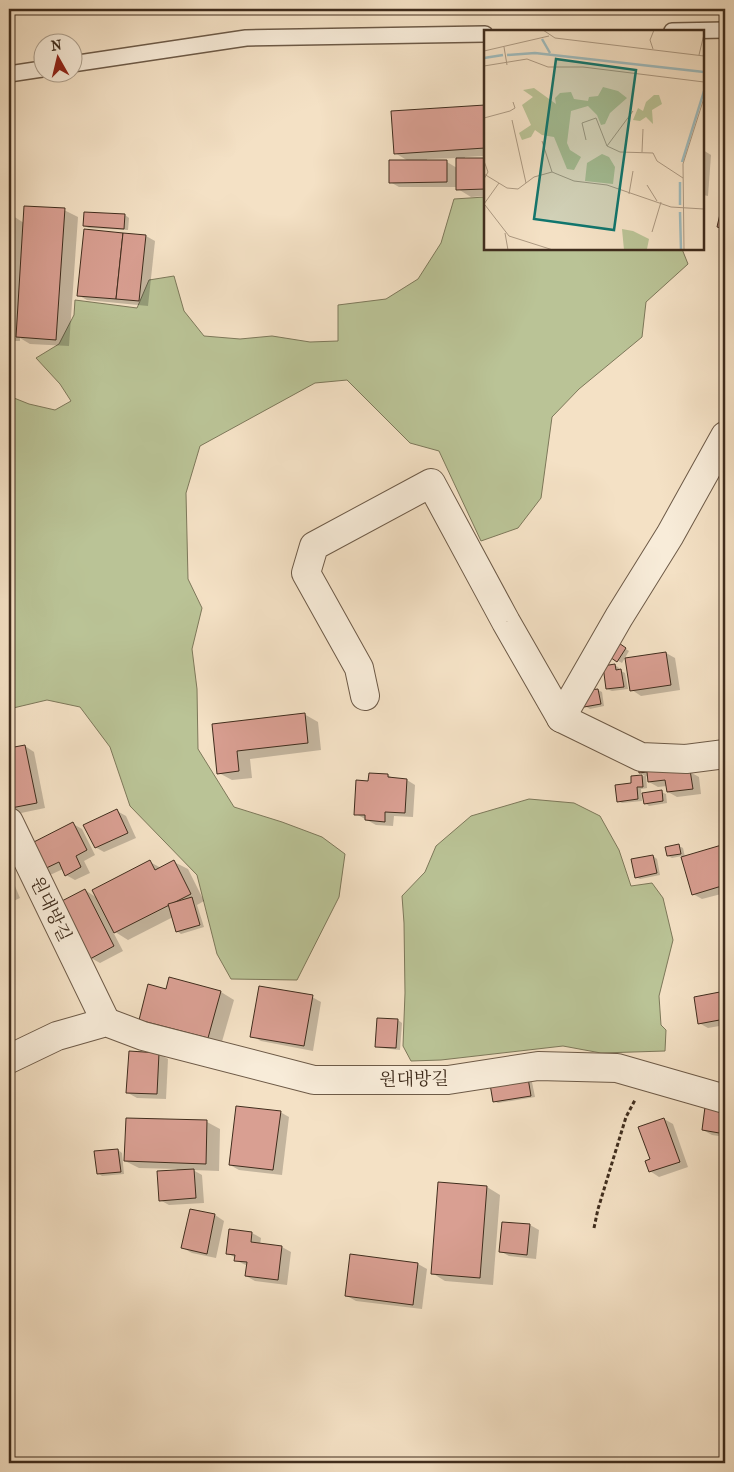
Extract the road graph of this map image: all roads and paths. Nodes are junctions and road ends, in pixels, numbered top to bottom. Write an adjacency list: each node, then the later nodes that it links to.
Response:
1 (704, 30): 2 (lane)
2 (725, 30)
3 (484, 34): 4 (lane)
4 (82, 63)
5 (32, 71): 6 (lane)
6 (9, 74)
7 (725, 436): 9 (street)
8 (365, 696): 9 (street)
9 (561, 718): 10 (street)
10 (725, 754)
11 (9, 822): 12 (street, 원대방길)
12 (106, 1022): 13 (street); 14 (street, 원대방길)
13 (9, 1059)
14 (647, 1077): 15 (street, 원대방길); 16 (path)
15 (725, 1099)
16 (594, 1228)

